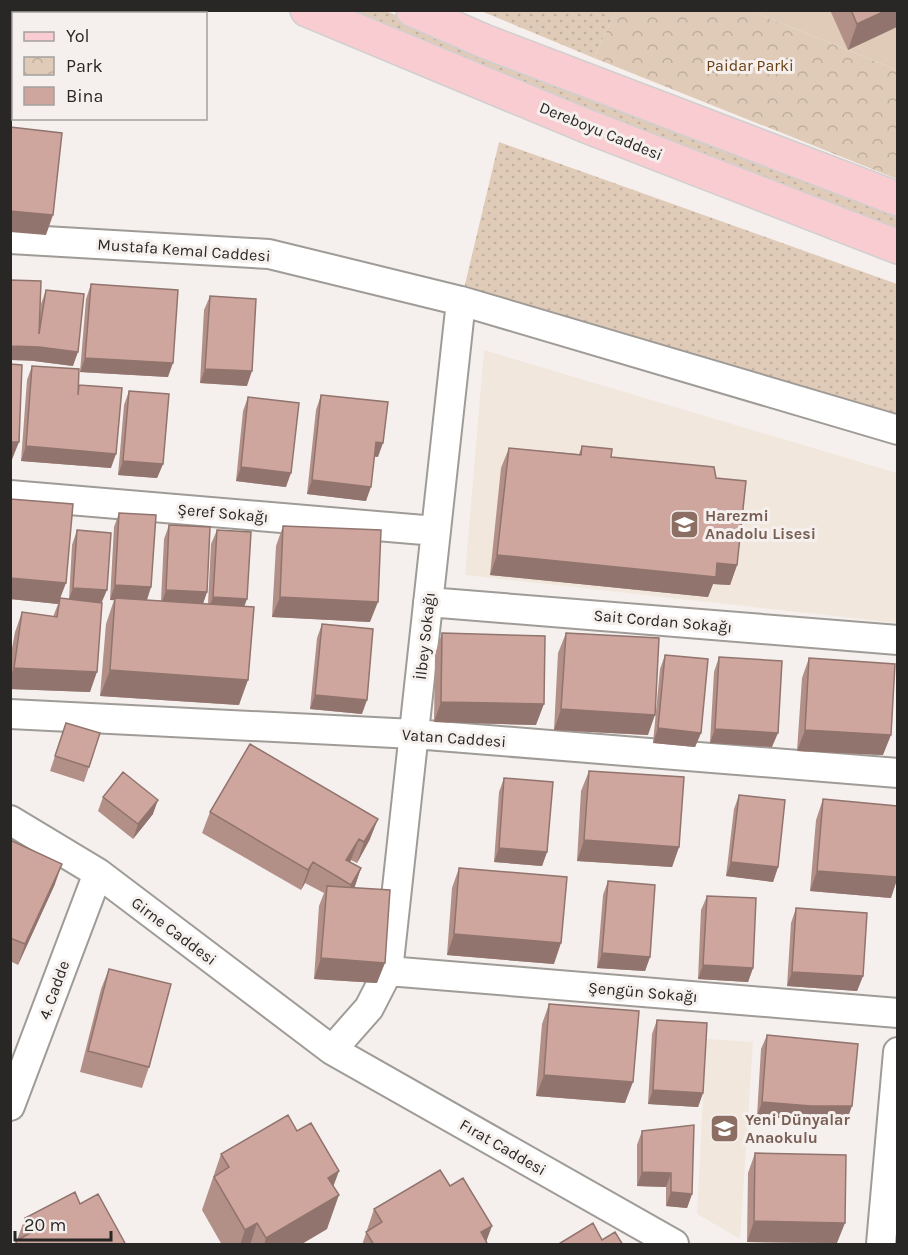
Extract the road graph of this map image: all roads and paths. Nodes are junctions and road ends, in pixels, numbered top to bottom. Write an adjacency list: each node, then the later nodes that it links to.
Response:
1 (308, 10): 5 (main road, Dereboyu Caddesi)
2 (413, 10): 3 (main road)
3 (897, 199)
4 (10, 239): 6 (street, Mustafa Kemal Caddesi)
5 (897, 247)
6 (461, 301): 7 (street, Mustafa Kemal Caddesi); 9 (street, İlbey Sokağı)
7 (897, 430)
8 (10, 495): 9 (street, Şeref Sokağı)
9 (436, 531): 10 (street, İlbey Sokağı)
10 (428, 602): 11 (street, Sait Cordan Sokağı); 13 (street, İlbey Sokağı)
11 (897, 640)
12 (10, 714): 13 (street, Vatan Caddesi)
13 (414, 734): 14 (street, Vatan Caddesi); 17 (street, İlbey Sokağı)
14 (897, 773)
15 (10, 820): 16 (street, Girne Caddesi)
16 (98, 873): 19 (street, Girne Caddesi); 21 (street, 4. Cadde)
17 (388, 971): 18 (street, Şengün Sokağı); 19 (street)
18 (897, 1013)
19 (332, 1050): 23 (street, Fırat Caddesi)
20 (897, 1052): 22 (street)
21 (10, 1106)
22 (887, 1227)
23 (674, 1245)

